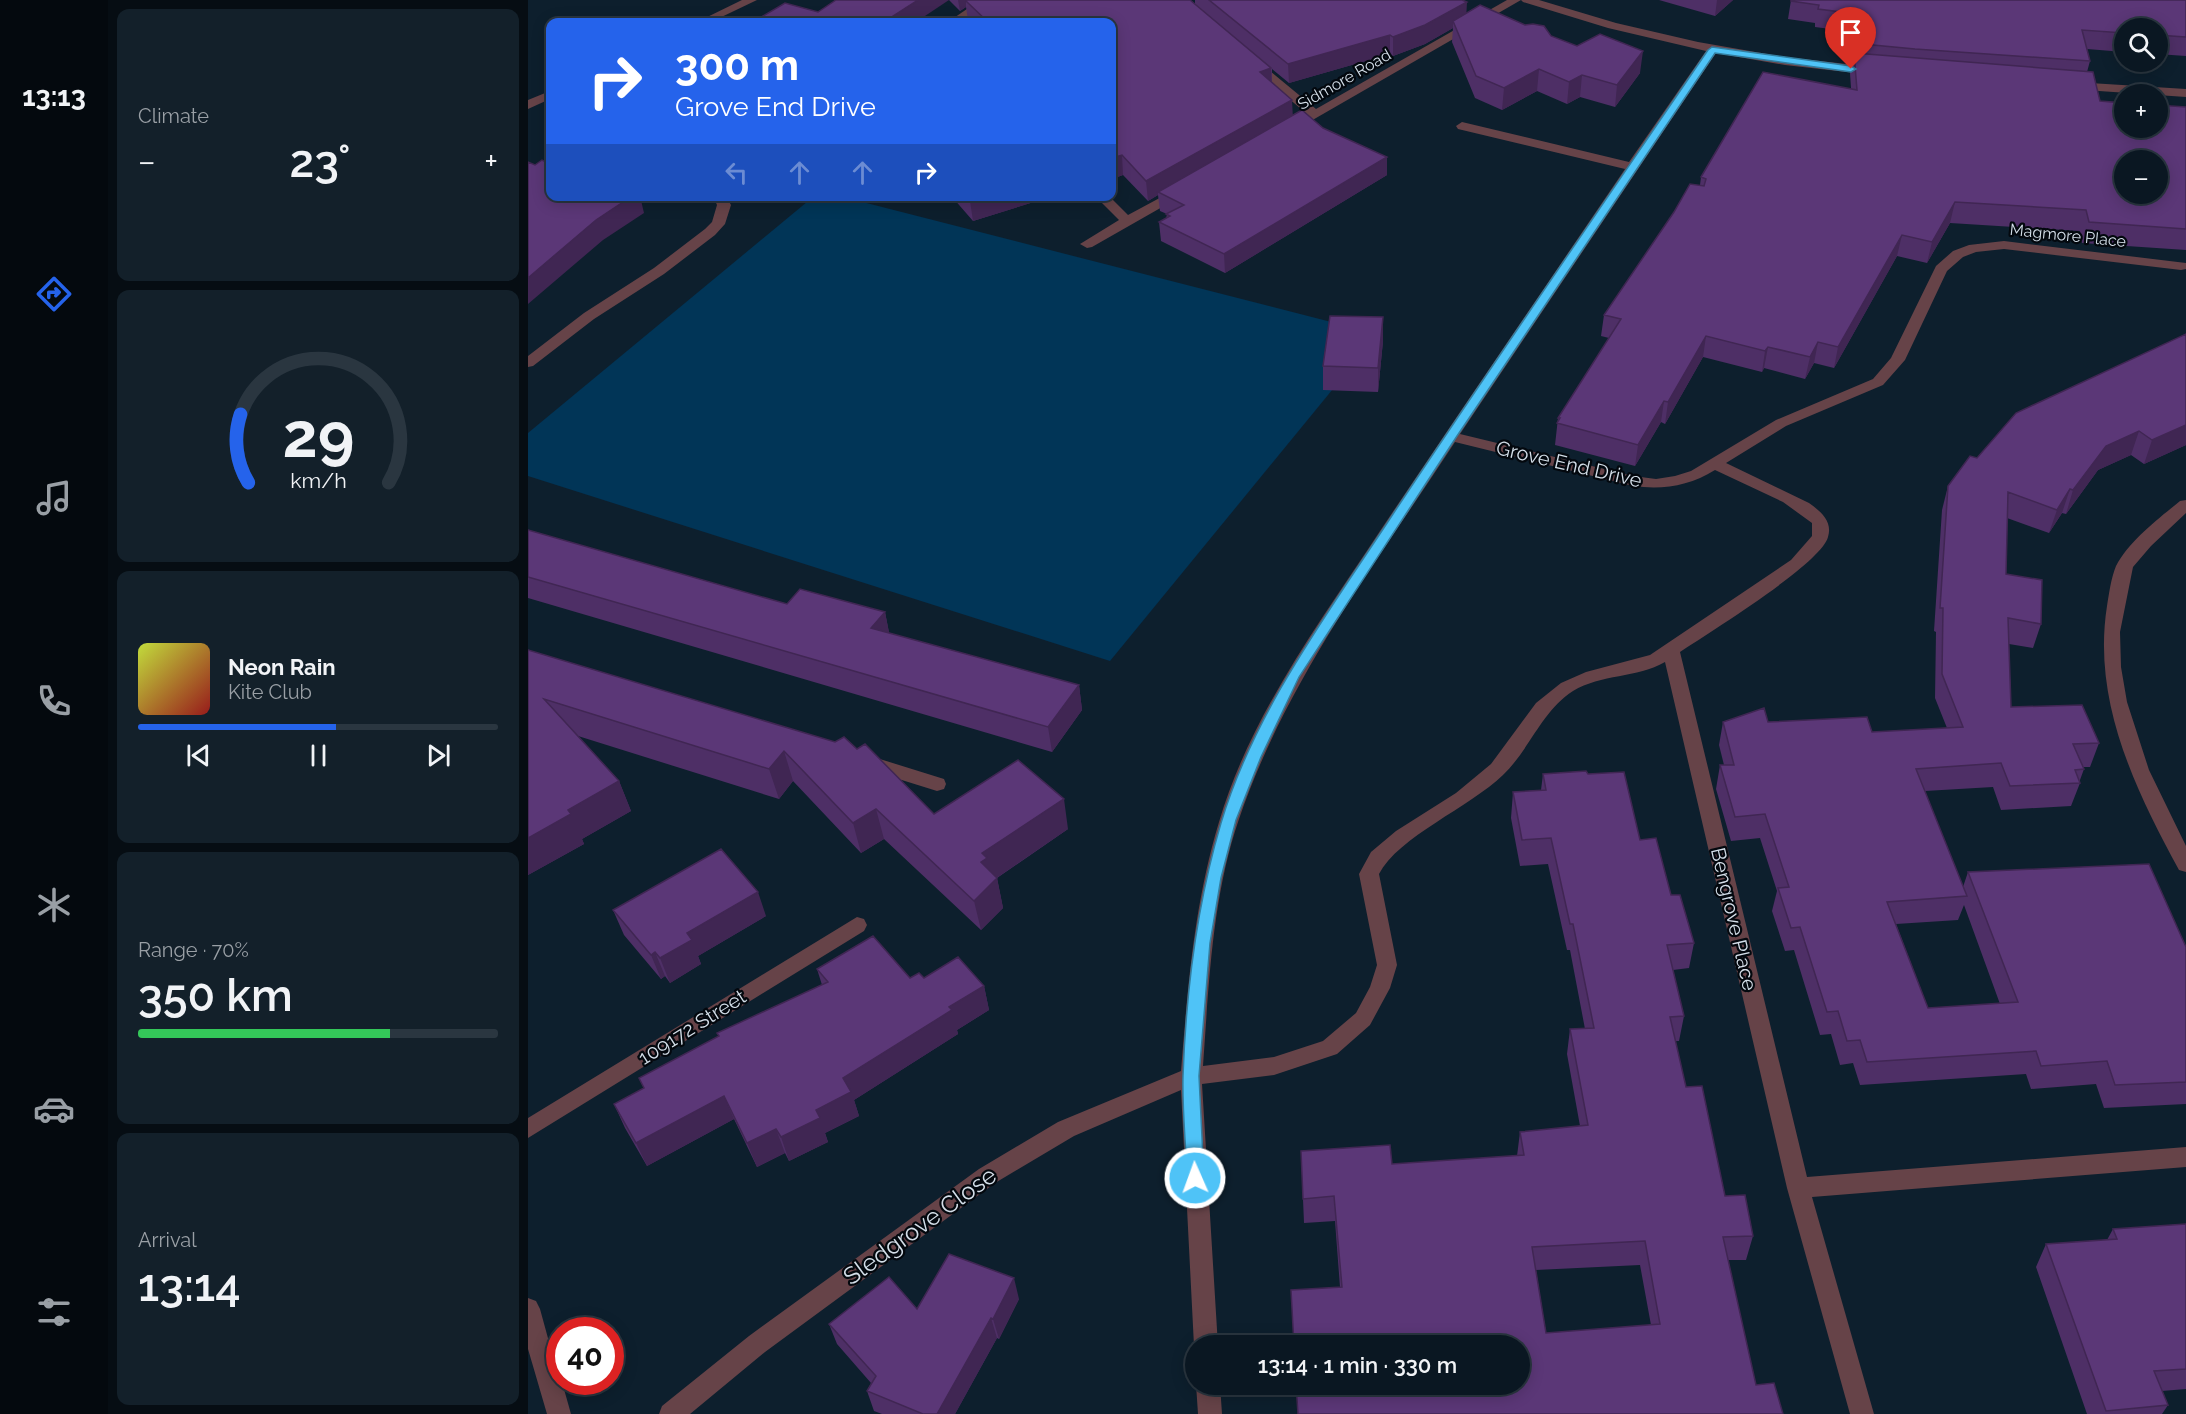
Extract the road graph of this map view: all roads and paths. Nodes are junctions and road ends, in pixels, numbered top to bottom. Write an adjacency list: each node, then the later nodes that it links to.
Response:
1 (752, 0): 5 (street)
2 (988, 0): 6 (street)
3 (1515, 0): 14 (street, Sidmore Road)
4 (1527, 0): 7 (street)
5 (712, 18)
6 (960, 18)
7 (1712, 50): 9 (street); 17 (street)
8 (1242, 53): 14 (street)
9 (1881, 72)
10 (2061, 85): 11 (street)
11 (2186, 93)
12 (546, 97): 13 (street)
13 (528, 105)
14 (1316, 114): 16 (street, Sidmore Road)
15 (1462, 126): 17 (street)
16 (1276, 137)
17 (1632, 167): 26 (street)
18 (1196, 182): 21 (street)
19 (722, 201): 24 (street)
20 (1106, 201): 21 (street)
21 (1127, 221): 22 (street)
22 (1087, 244)
23 (2181, 266): 25 (street, Magmore Place)
24 (528, 363)
25 (1814, 409): 27 (street, Grove End Drive)
26 (1451, 436): 27 (street, Grove End Drive); 34 (street)
27 (1713, 463): 29 (street, Sledgrove Close)
28 (2186, 504): 32 (street)
29 (1671, 651): 34 (street, Sledgrove Close); 37 (street, Bengrove Place)
30 (846, 756): 31 (street)
31 (937, 784)
32 (2186, 865)
33 (857, 925): 35 (street, 109172 Street)
34 (1191, 1076): 39 (street); 42 (street, Sledgrove Close)
35 (528, 1129)
36 (2186, 1157): 37 (street)
37 (1798, 1188): 44 (street, Bengrove Place)
38 (528, 1309): 41 (street)
39 (1205, 1335)
40 (1209, 1395): 43 (street)
41 (559, 1414)
42 (670, 1414)
43 (1210, 1414)
44 (1862, 1414)

